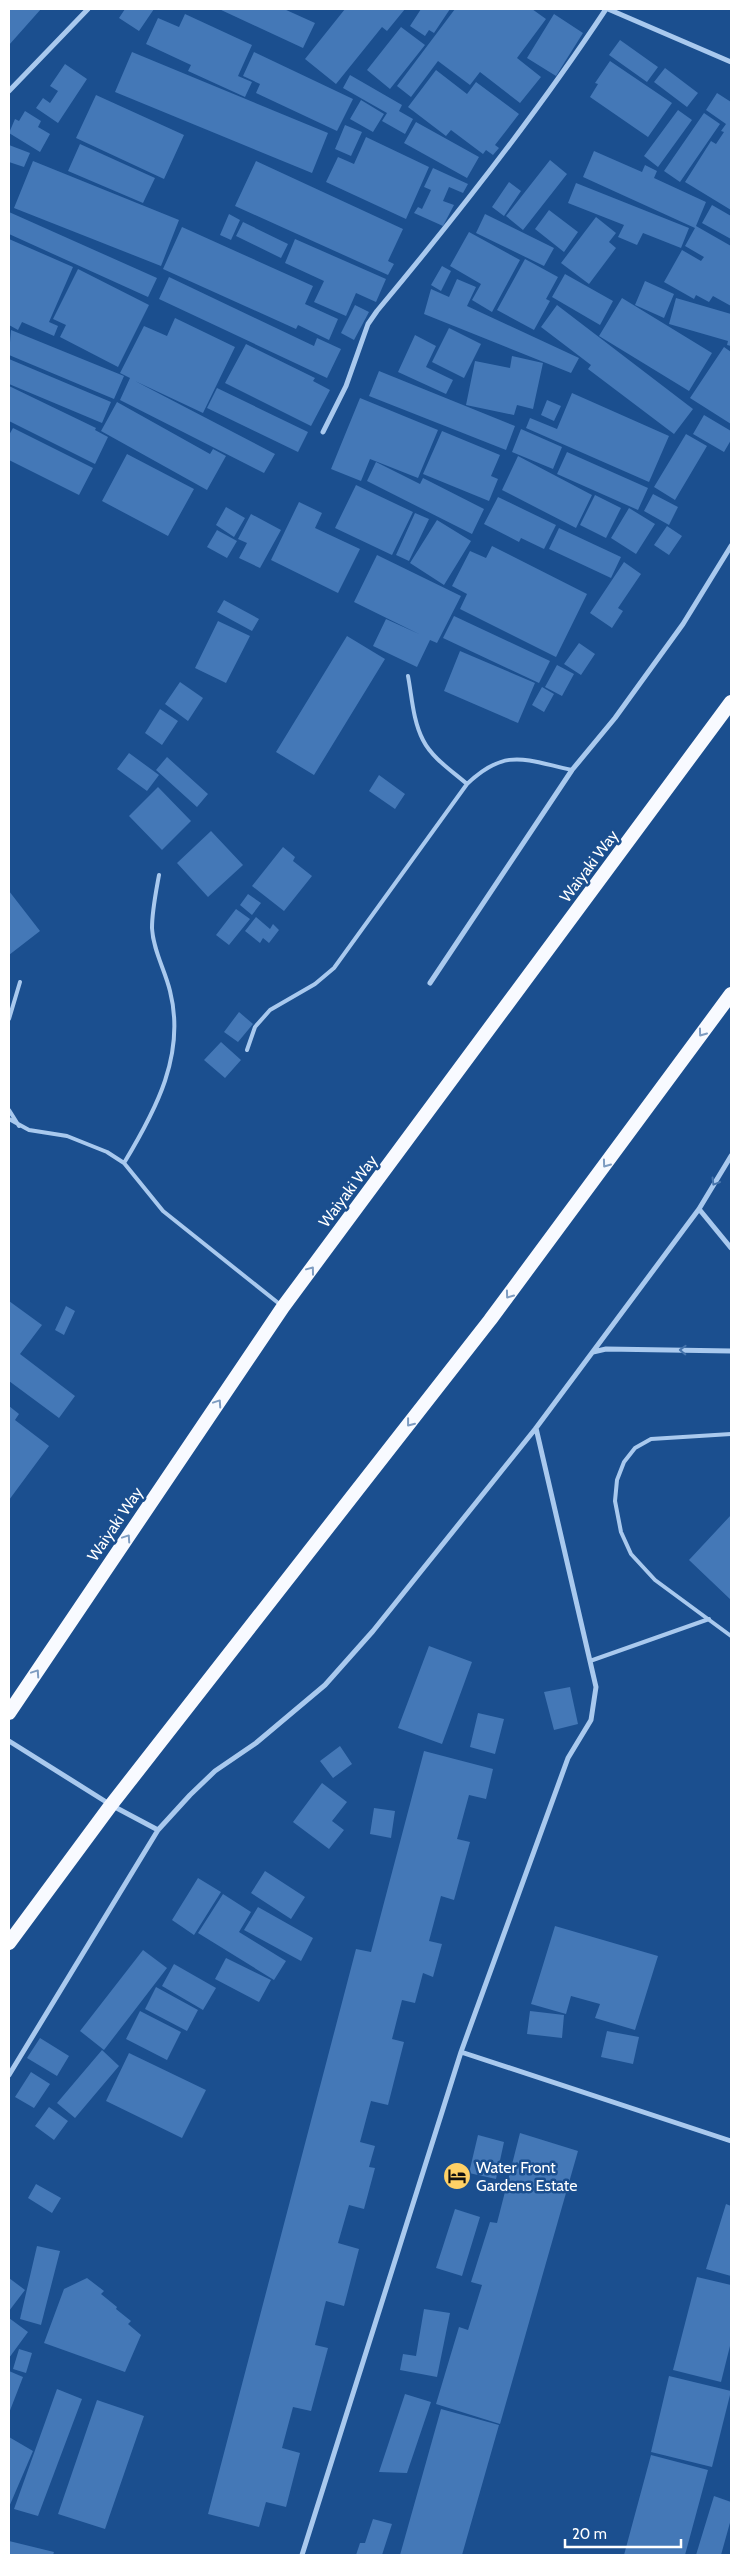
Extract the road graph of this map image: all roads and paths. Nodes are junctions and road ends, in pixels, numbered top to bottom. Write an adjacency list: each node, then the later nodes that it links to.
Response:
1 (88, 9): 4 (street)
2 (607, 9): 3 (street); 5 (street)
3 (731, 62)
4 (9, 91)
5 (323, 432)
6 (731, 546): 9 (street)
7 (408, 676): 10 (lane)
8 (731, 702): 25 (highway, Waiyaki Way, one-way to 8)
9 (572, 770): 10 (lane); 13 (street)
10 (467, 784): 16 (lane)
11 (159, 875): 21 (lane)
12 (20, 982): 15 (lane)
13 (430, 983)
14 (731, 994): 35 (highway, one-way to 35)
15 (9, 1019)
16 (247, 1050)
17 (9, 1110): 19 (lane)
18 (9, 1118): 19 (lane)
19 (19, 1126): 21 (lane)
20 (731, 1156): 22 (street, one-way to 22)
21 (124, 1162): 25 (lane)
22 (699, 1209): 23 (street); 27 (street)
23 (729, 1241): 24 (street)
24 (731, 1248)
25 (284, 1307): 33 (highway, Waiyaki Way, one-way to 25)
26 (731, 1351): 27 (street, one-way to 27)
27 (593, 1352): 28 (street)
28 (536, 1428): 32 (street); 36 (street)
29 (731, 1434): 30 (lane)
30 (709, 1619): 31 (lane); 32 (lane)
31 (731, 1636)
32 (590, 1660): 38 (street)
33 (9, 1713)
34 (9, 1742): 35 (street)
35 (110, 1805): 36 (street); 37 (highway)
36 (158, 1830): 39 (street)
37 (9, 1943)
38 (461, 2052): 40 (street); 41 (street)
39 (9, 2075)
40 (731, 2141)
41 (302, 2555)

